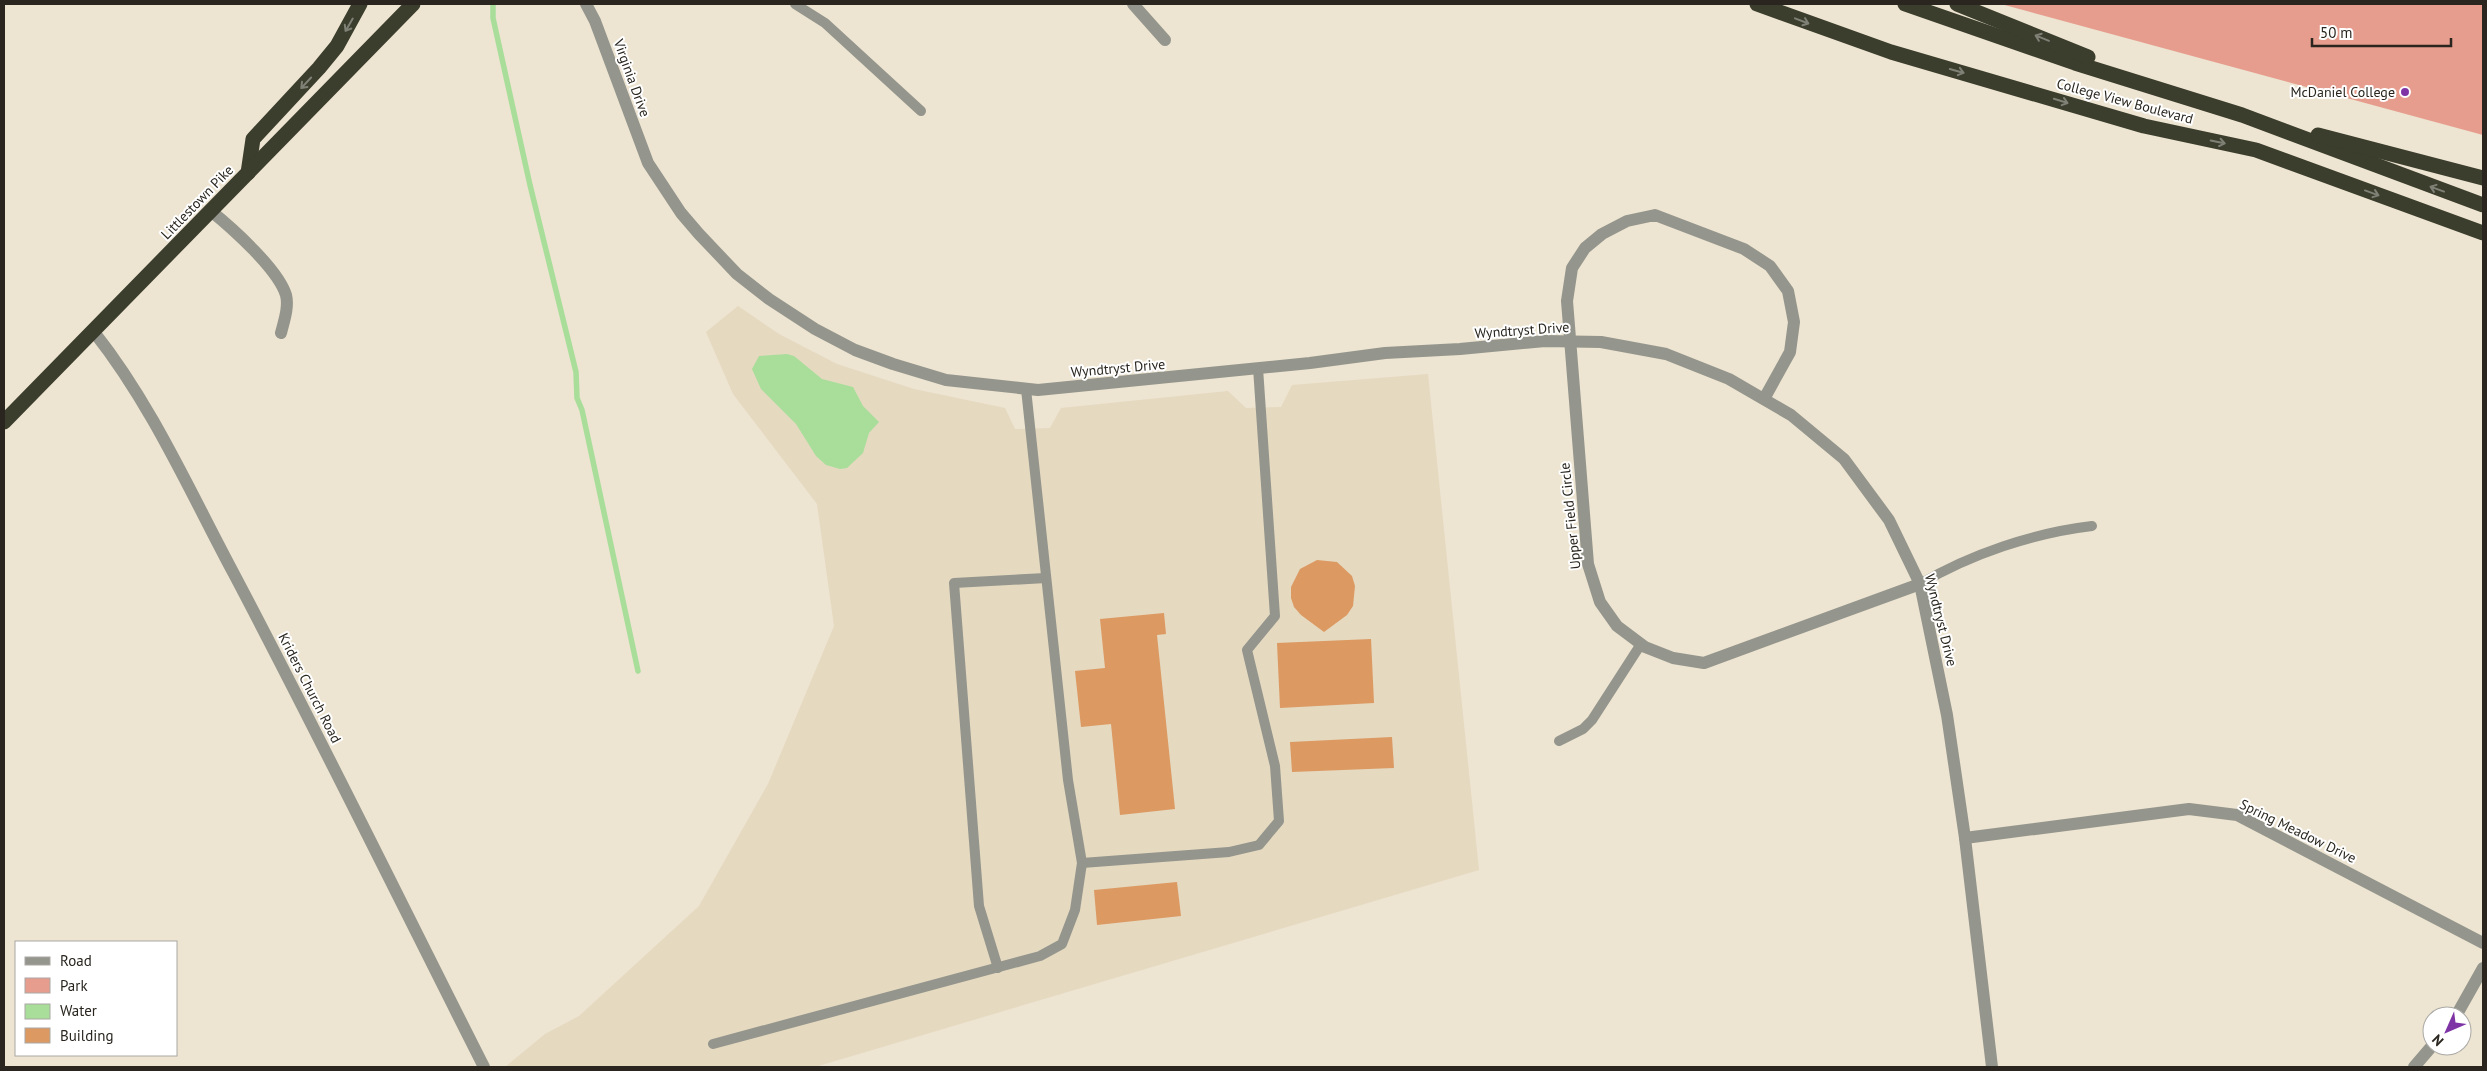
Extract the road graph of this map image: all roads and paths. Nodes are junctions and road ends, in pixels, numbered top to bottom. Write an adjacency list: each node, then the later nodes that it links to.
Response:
1 (360, 4): 14 (highway, one-way to 14)
2 (413, 4): 14 (highway, Littlestown Pike)
3 (586, 4): 13 (street, Virginia Drive)
4 (795, 4): 11 (lane)
5 (1133, 4): 9 (street)
6 (1757, 4): 18 (highway, College View Boulevard, one-way to 18)
7 (1905, 4): 10 (highway, College View Boulevard)
8 (1957, 4): 10 (highway, one-way to 8)
9 (1165, 40)
10 (2184, 97): 12 (highway, College View Boulevard)
11 (921, 111)
12 (2242, 115): 15 (highway); 16 (highway, College View Boulevard, one-way to 12)
13 (648, 163): 23 (street, Wyndtryst Drive)
14 (248, 173): 17 (highway, Littlestown Pike)
15 (2483, 178)
16 (2483, 205)
17 (211, 211): 19 (highway, Littlestown Pike); 20 (street)
18 (2483, 233)
19 (94, 332): 25 (highway, Littlestown Pike); 39 (street, Kriders Church Road)
20 (281, 333)
21 (1569, 341): 22 (street, Wyndtryst Drive); 24 (street, Wyndtryst Drive); 24 (street, Upper Field Circle); 29 (street, Upper Field Circle)
22 (1258, 368): 23 (street, Wyndtryst Drive); 32 (lane)
23 (1026, 389): 27 (lane)
24 (1764, 399): 28 (street, Wyndtryst Drive)
25 (4, 422)
26 (2092, 526): 28 (lane)
27 (1046, 578): 32 (lane); 34 (lane)
28 (1920, 584): 29 (street, Upper Field Circle); 31 (street, Wyndtryst Drive)
29 (1641, 644): 30 (lane)
30 (1559, 741)
31 (1965, 838): 33 (street, Spring Meadow Drive); 40 (street, Wyndtryst Drive)
32 (1082, 863): 34 (lane)
33 (2483, 943)
34 (998, 968): 37 (lane)
35 (2483, 968): 36 (street)
36 (2462, 1006)
37 (714, 1044)
38 (2423, 1056): 41 (street)
39 (484, 1067)
40 (1992, 1067)
41 (2414, 1067)

